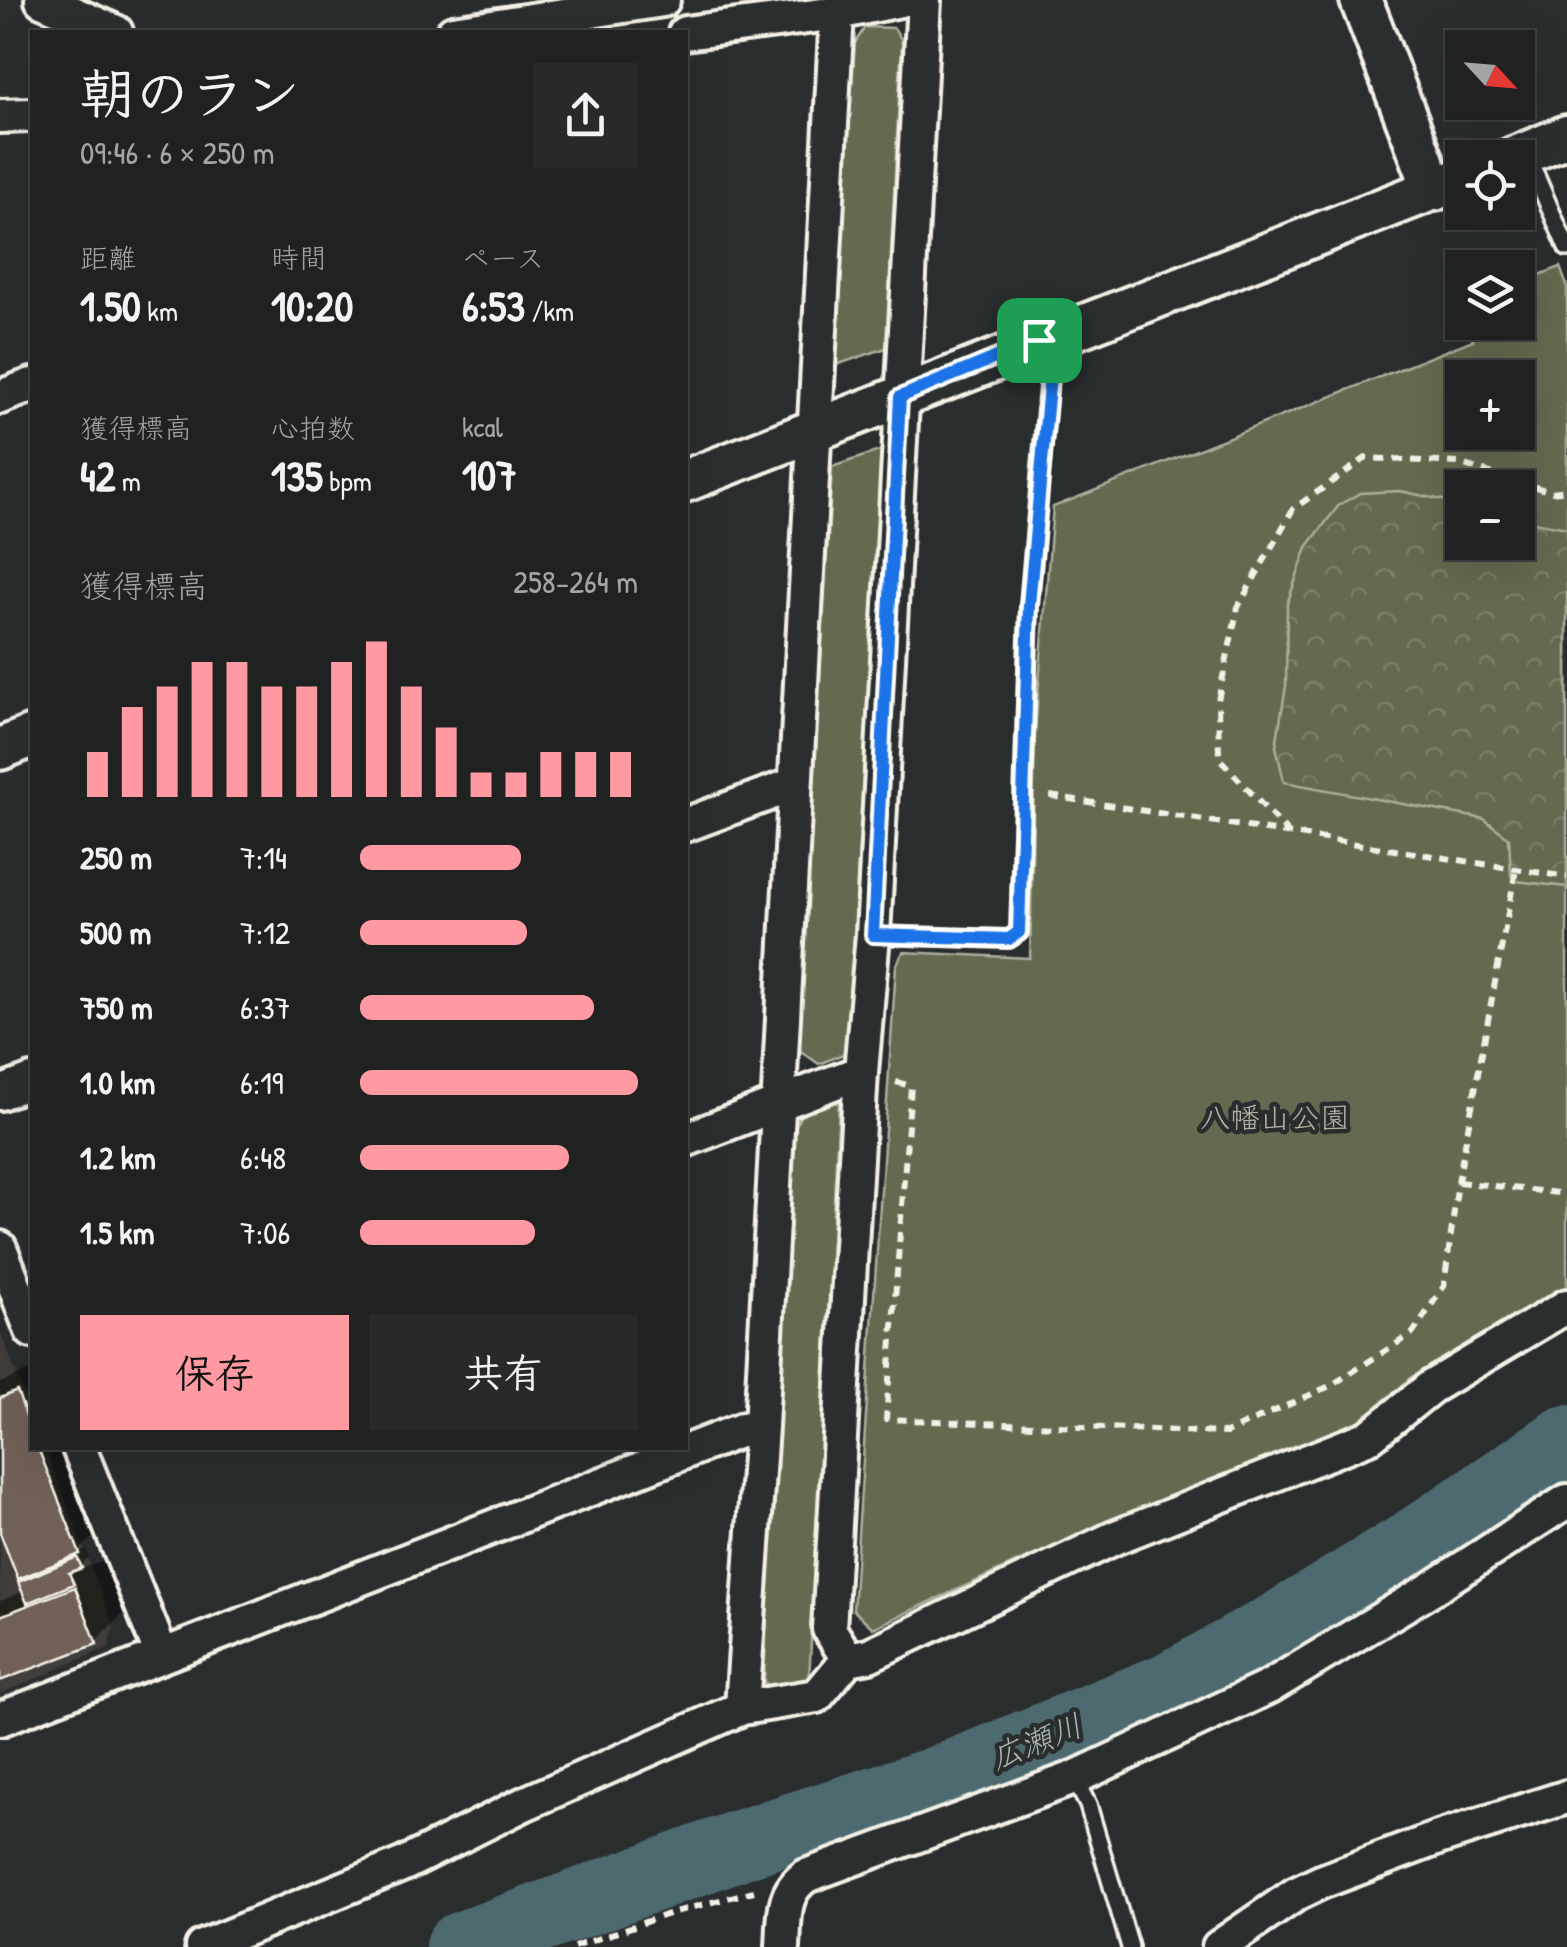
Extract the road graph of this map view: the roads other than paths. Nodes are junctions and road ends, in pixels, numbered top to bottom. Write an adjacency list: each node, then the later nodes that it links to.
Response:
1 (44, 0): 7 (street)
2 (663, 0): 8 (street)
3 (900, 0): 6 (street)
4 (924, 0): 20 (street)
5 (1361, 0): 14 (street)
6 (837, 13): 9 (street); 22 (street)
7 (112, 30)
8 (466, 30)
9 (688, 33)
10 (30, 115): 11 (street)
11 (0, 116)
12 (1567, 136): 13 (street)
13 (1535, 149)
14 (1445, 178)
15 (1445, 185): 18 (street)
16 (1535, 186): 17 (lane)
17 (1567, 248)
18 (1039, 340): 20 (street); 28 (lane)
19 (30, 386): 21 (street)
20 (900, 397): 22 (street); 28 (street)
21 (0, 398)
22 (816, 430): 23 (street); 26 (street)
23 (688, 480)
24 (30, 737): 25 (street)
25 (0, 749)
26 (795, 784): 27 (street); 32 (street)
27 (688, 824)
28 (873, 935): 29 (street)
29 (861, 1072): 32 (street); 41 (street)
30 (30, 1081): 31 (street)
31 (0, 1093)
32 (778, 1104): 33 (street); 37 (street)
33 (688, 1139)
34 (0, 1248): 36 (street)
35 (1567, 1306): 41 (street)
36 (30, 1326)
37 (761, 1427): 40 (street); 42 (street)
38 (80, 1450): 40 (street)
39 (1567, 1501): 44 (street)
40 (162, 1656): 43 (street)
41 (848, 1659): 42 (street)
42 (742, 1708): 46 (street)
43 (0, 1720)
44 (1074, 1778): 47 (street); 48 (lane)
45 (1567, 1797): 49 (street)
46 (202, 1947)
47 (784, 1947)
48 (1130, 1947)
49 (1219, 1947)

